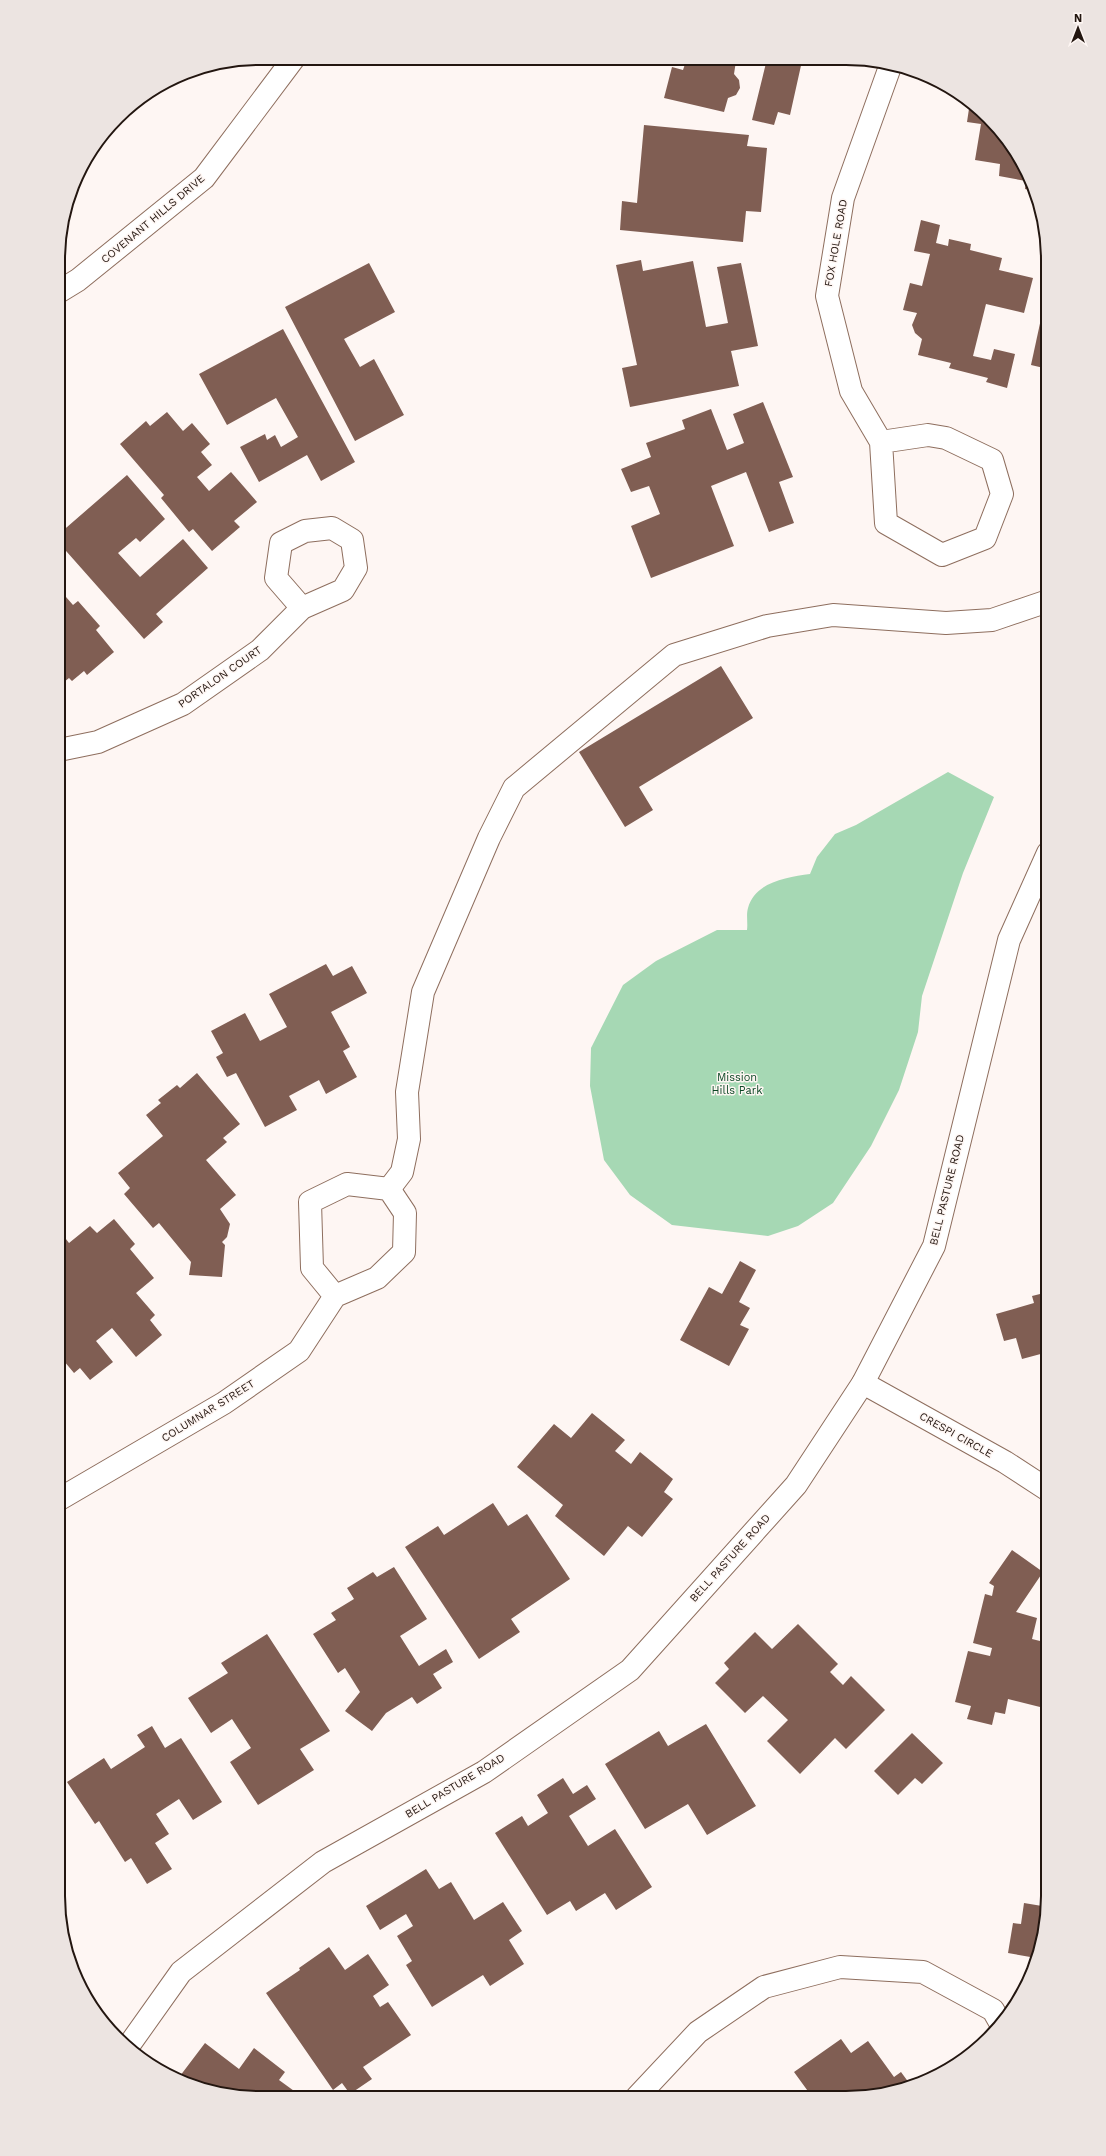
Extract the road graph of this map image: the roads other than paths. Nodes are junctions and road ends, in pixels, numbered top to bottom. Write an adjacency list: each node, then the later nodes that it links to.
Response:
1 (289, 65): 3 (street, COVENANT HILLS DRIVE)
2 (889, 70): 4 (street, FOX HOLE ROAD)
3 (65, 288)
4 (881, 442): 4 (street, FOX HOLE ROAD)
5 (1041, 603): 9 (street)
6 (302, 608): 7 (street, PORTALON COURT)
7 (65, 749)
8 (1041, 869): 11 (street, BELL PASTURE ROAD)
9 (390, 1189): 10 (street); 10 (street)
10 (335, 1296): 13 (street, COLUMNAR STREET)
11 (863, 1383): 12 (street, CRESPI CIRCLE); 15 (street, BELL PASTURE ROAD)
12 (1041, 1485)
13 (65, 1496)
14 (998, 2019): 16 (street)
15 (131, 2043)
16 (643, 2091)

